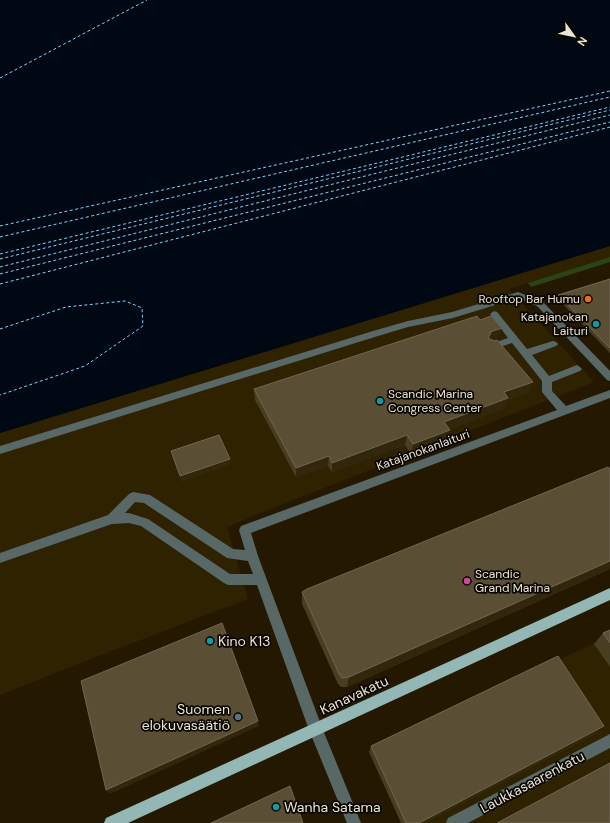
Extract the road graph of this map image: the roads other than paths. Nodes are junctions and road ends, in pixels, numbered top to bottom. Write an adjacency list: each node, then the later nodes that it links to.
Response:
1 (494, 314): 2 (street)
2 (514, 339): 4 (street); 5 (street)
3 (553, 344): 5 (street)
4 (491, 346)
5 (526, 353): 8 (street)
6 (577, 369): 8 (street)
7 (610, 377): 11 (street)
8 (547, 380): 10 (street)
9 (610, 394): 10 (street, Katajanokanlaituri)
10 (564, 411): 13 (street, Katajanokanlaituri)
11 (0, 450)
12 (112, 519): 13 (street); 14 (street); 15 (street)
13 (252, 556): 15 (street)
14 (0, 558)
15 (261, 580): 17 (street)
16 (610, 594): 17 (main road, Kanavakatu)
17 (316, 730): 19 (main road, Kanavakatu); 20 (street)
18 (610, 742): 21 (street, Laukkasaarenkatu)
19 (111, 823)
20 (354, 823)
21 (453, 823)

